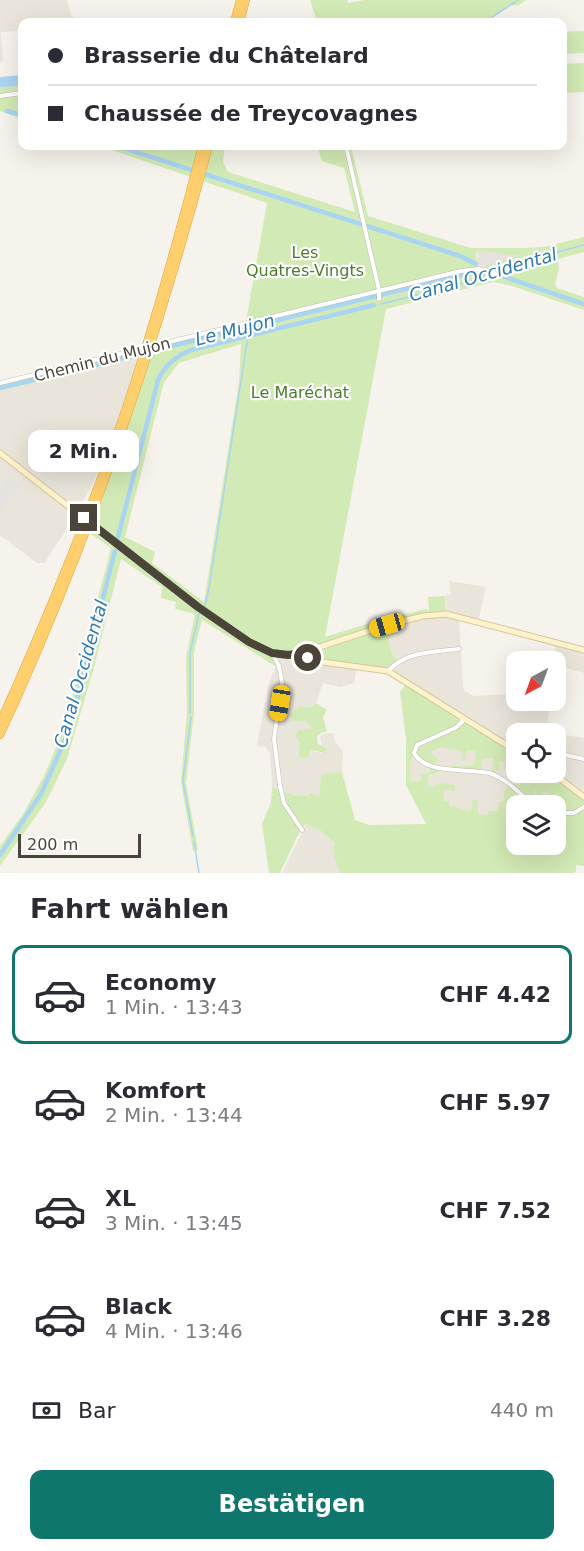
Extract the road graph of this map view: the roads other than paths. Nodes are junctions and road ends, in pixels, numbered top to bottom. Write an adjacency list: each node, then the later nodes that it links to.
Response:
1 (240, 0): 3 (highway)
2 (246, 0): 4 (highway)
3 (235, 18)
4 (241, 18)
5 (18, 94): 6 (street)
6 (0, 96)
7 (201, 150): 21 (highway, bridge)
8 (208, 150): 22 (highway, bridge)
9 (347, 150): 11 (street)
10 (499, 275): 11 (street, Chemin du Mujon)
11 (379, 290): 12 (street); 13 (street, Chemin du Mujon)
12 (379, 299)
13 (0, 383)
14 (0, 453): 17 (main road)
15 (459, 649): 19 (street)
16 (584, 650): 18 (main road)
17 (272, 653): 18 (main road); 31 (street)
18 (303, 653): 19 (main road)
19 (388, 671): 20 (main road)
20 (462, 717): 23 (main road); 27 (street)
21 (0, 722)
22 (0, 735)
23 (506, 745)
24 (566, 755): 25 (street)
25 (584, 759)
26 (566, 782): 28 (main road)
27 (520, 795)
28 (584, 797)
29 (584, 807): 30 (street)
30 (566, 813)
31 (302, 830)

